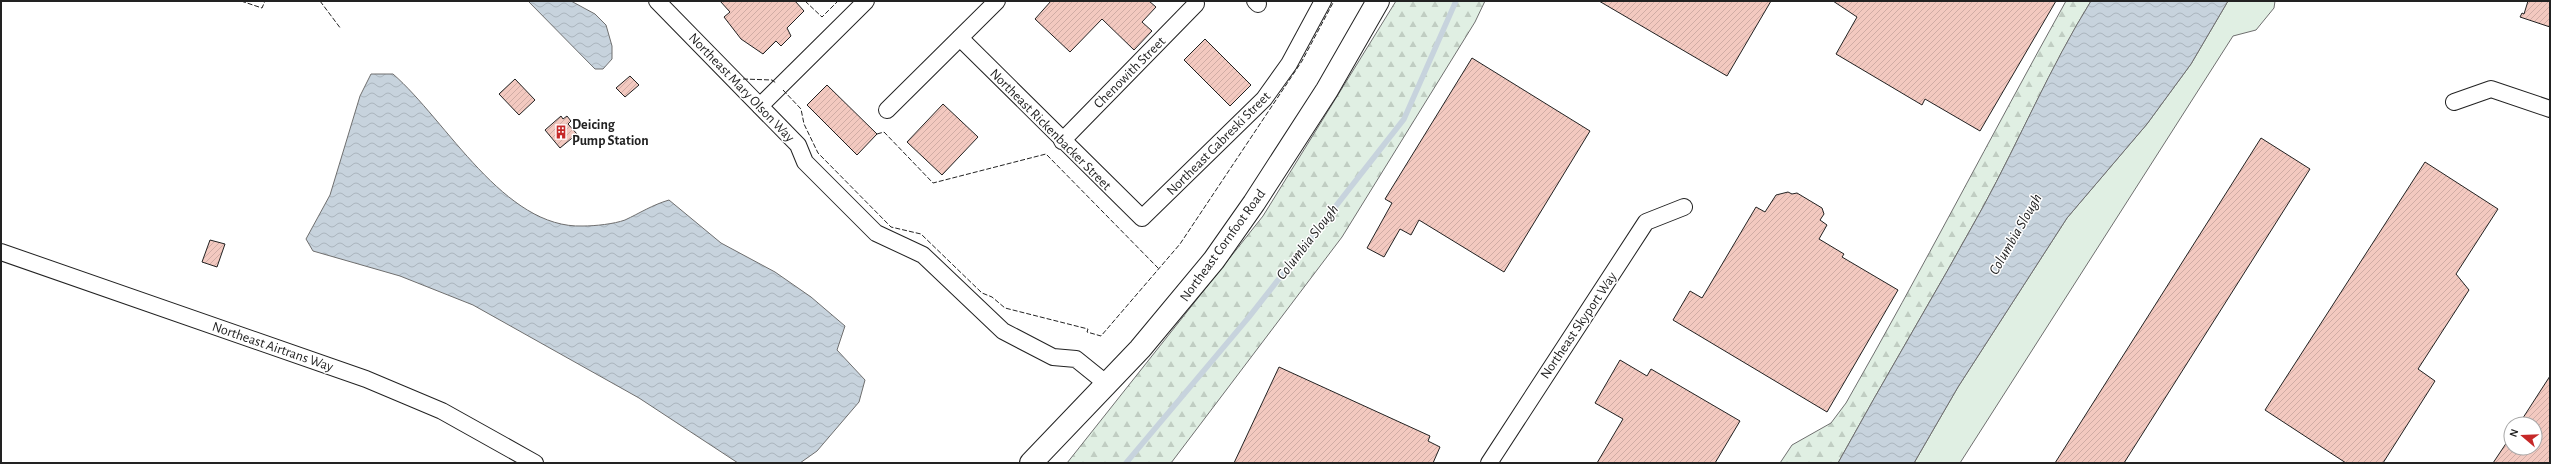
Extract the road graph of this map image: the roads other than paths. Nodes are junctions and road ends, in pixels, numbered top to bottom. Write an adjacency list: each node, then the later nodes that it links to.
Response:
1 (657, 1): 9 (street, Northeast Mary Olson Way)
2 (866, 1): 9 (street)
3 (997, 1): 7 (street)
4 (1323, 1): 14 (street, Northeast Gabreski Street)
5 (1378, 1): 16 (street, Northeast Cornfoot Road)
6 (1196, 4): 12 (street, Chenowith Street)
7 (960, 38): 11 (street); 12 (street, Northeast Rickenbacker Street)
8 (2454, 102): 10 (street)
9 (760, 106): 16 (street, Northeast Mary Olson Way)
10 (2550, 109)
11 (887, 110)
12 (1062, 141): 14 (street, Northeast Rickenbacker Street)
13 (1684, 207): 19 (street, Northeast Skyport Way)
14 (1142, 218)
15 (1, 252): 17 (street, Northeast Airtrans Way)
16 (1106, 384): 18 (street, Northeast Cornfoot Road)
17 (535, 463)
18 (1031, 463)
19 (1489, 463)

